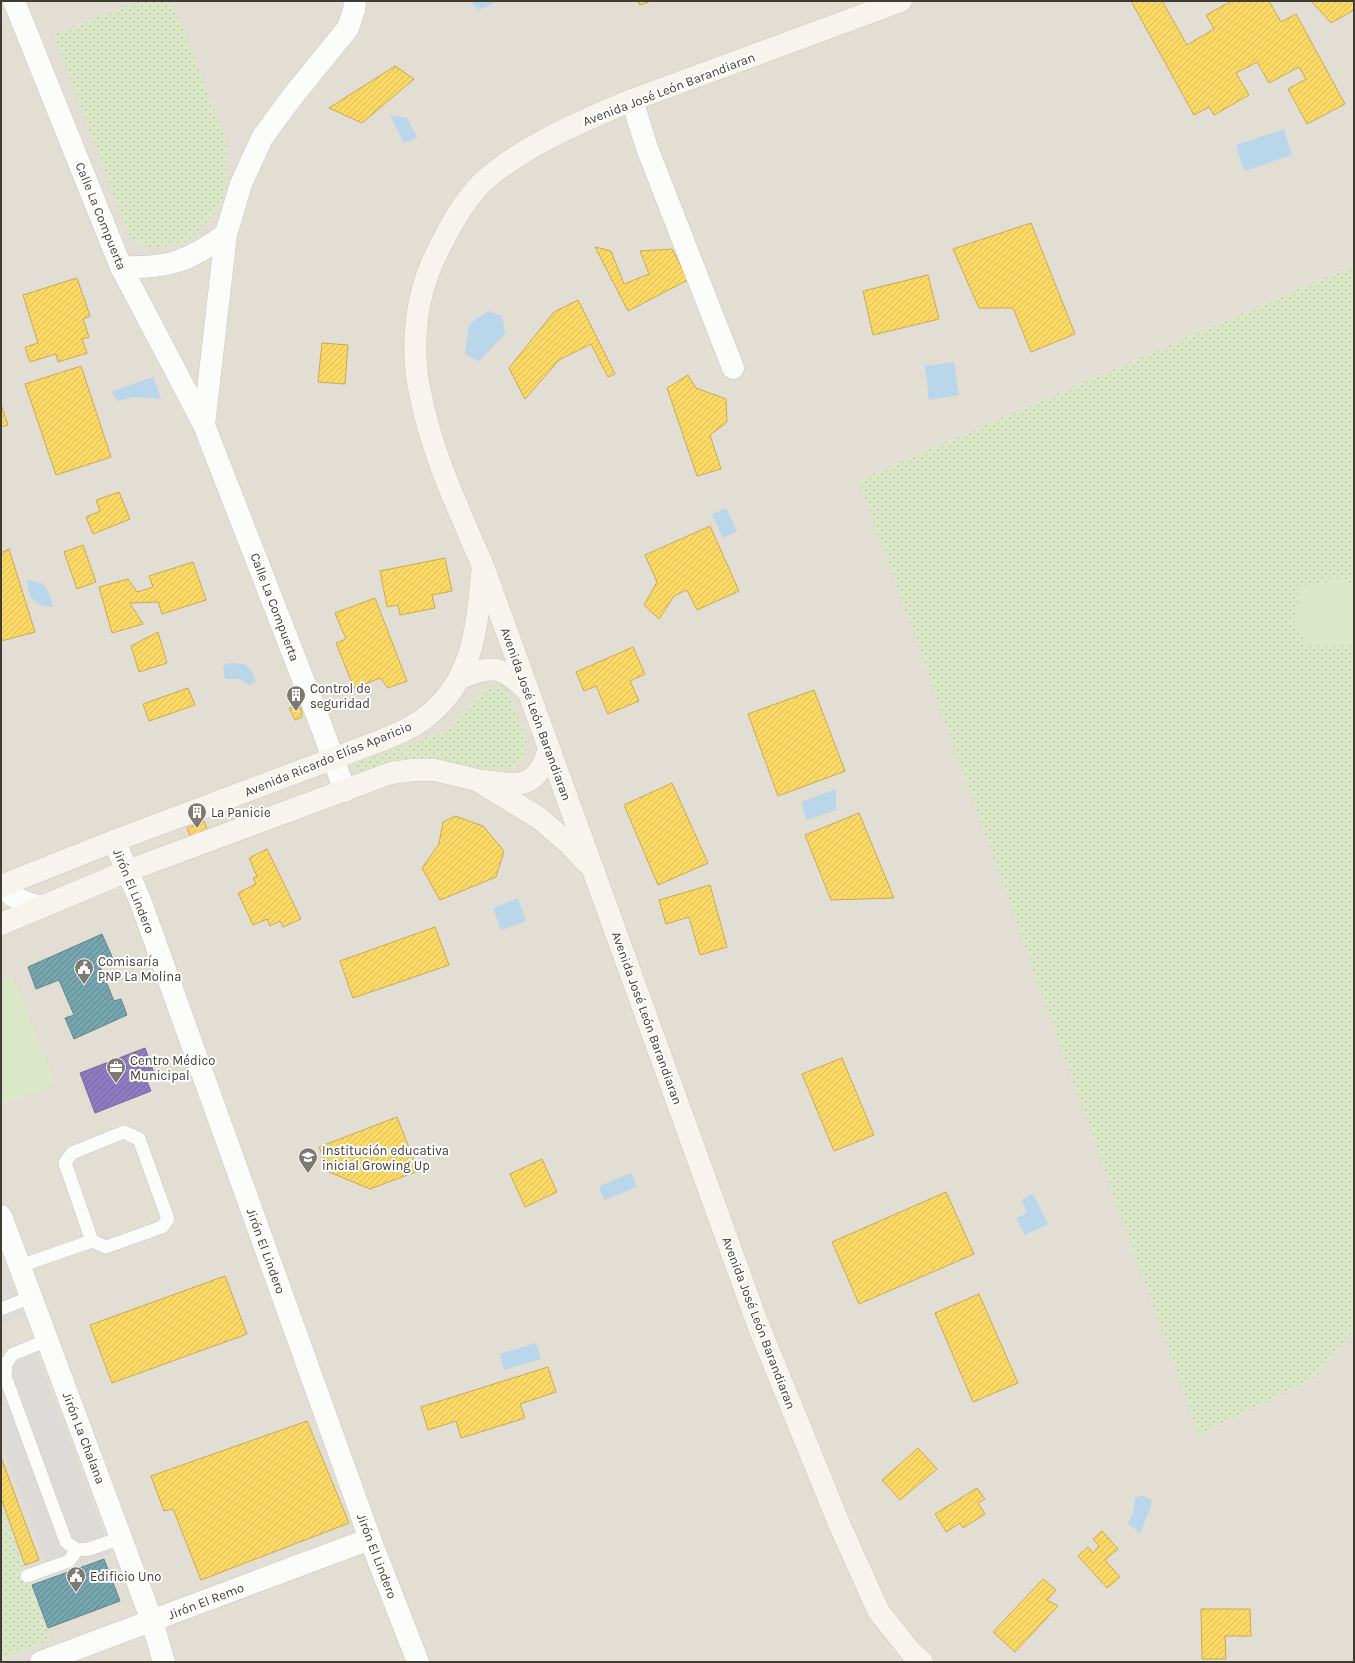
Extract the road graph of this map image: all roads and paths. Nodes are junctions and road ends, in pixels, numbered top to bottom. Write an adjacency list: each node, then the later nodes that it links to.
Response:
1 (14, 1): 6 (street, Calle La Compuerta)
2 (355, 1): 5 (street, Calle La Compuerta)
3 (901, 1): 4 (street, Avenida José León Barandiaran)
4 (632, 100): 7 (street); 9 (street, Avenida José León Barandiaran)
5 (226, 234): 6 (street); 8 (street, Calle La Compuerta)
6 (121, 267): 8 (street, Calle La Compuerta)
7 (733, 368)
8 (204, 425): 13 (street, Calle La Compuerta)
9 (482, 566): 10 (street, Avenida Ricardo Elías Aparicio); 11 (street, Avenida José León Barandiaran)
10 (460, 678): 11 (street); 13 (street, Avenida Ricardo Elías Aparicio)
11 (527, 690): 12 (street, Avenida José León Barandiaran)
12 (549, 749): 14 (street); 18 (street, Avenida José León Barandiaran)
13 (334, 759): 15 (street, Calle La Compuerta); 16 (street, Avenida Ricardo Elías Aparicio)
14 (477, 780): 15 (street); 18 (street)
15 (345, 791): 17 (street)
16 (114, 841): 17 (street, Jirón El Lindero); 19 (street, Avenida Ricardo Elías Aparicio)
17 (127, 871): 20 (street); 29 (street, Jirón El Lindero)
18 (594, 871): 36 (street, Avenida José León Barandiaran)
19 (1, 886): 20 (street)
20 (41, 907): 21 (street)
21 (1, 924)
22 (1, 1216): 24 (street, Jirón La Chalana)
23 (92, 1241): 23 (lane); 24 (lane)
24 (20, 1266): 25 (street, Jirón La Chalana)
25 (31, 1297): 26 (lane); 27 (street, Jirón La Chalana)
26 (1, 1308)
27 (48, 1340): 28 (street, Jirón La Chalana); 30 (lane)
28 (122, 1538): 30 (lane); 32 (street, Jirón La Chalana)
29 (370, 1539): 32 (street, Jirón El Remo); 35 (street, Jirón El Lindero)
30 (77, 1550): 31 (lane)
31 (27, 1576)
32 (152, 1621): 33 (street, Jirón El Remo); 34 (street, Jirón La Chalana)
33 (41, 1662)
34 (164, 1662)
35 (418, 1662)
36 (922, 1662)

